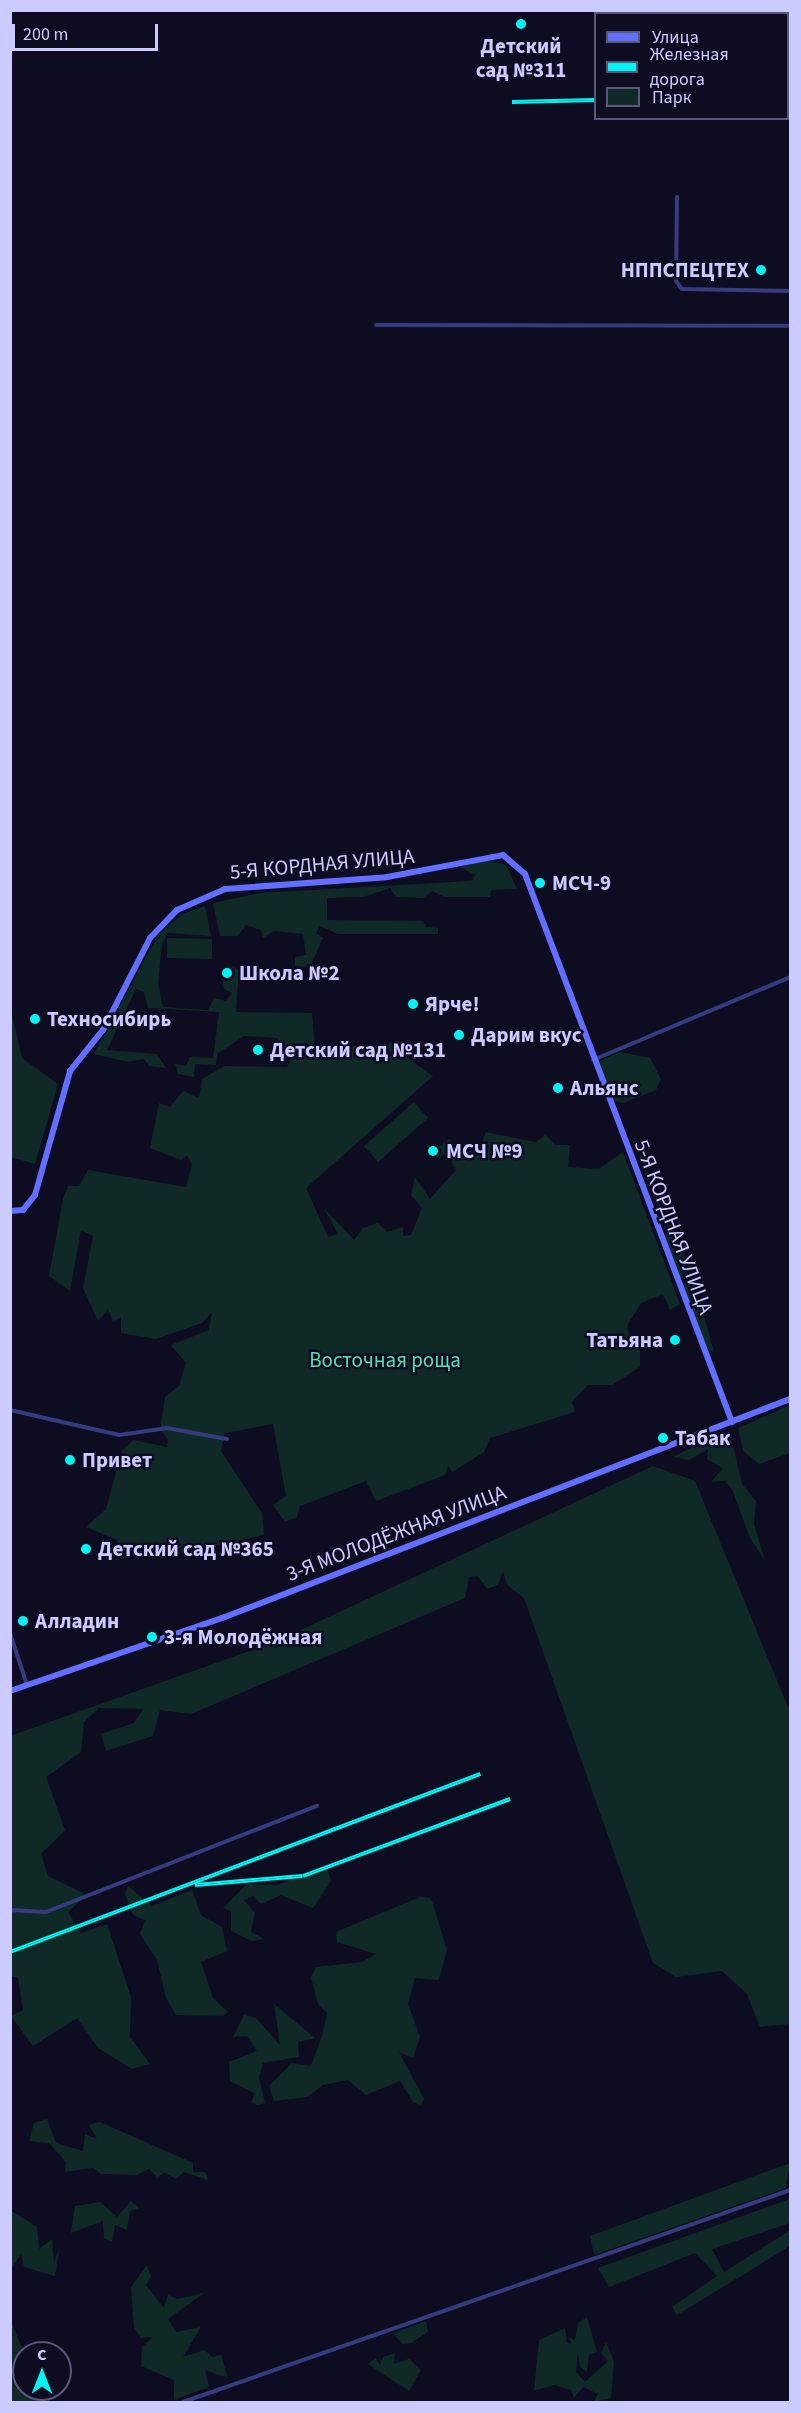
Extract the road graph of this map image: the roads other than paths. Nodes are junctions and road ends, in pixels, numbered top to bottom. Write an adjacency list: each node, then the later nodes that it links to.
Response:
1 (677, 197): 2 (street)
2 (790, 291)
3 (376, 326): 4 (street)
4 (790, 326)
5 (790, 976): 6 (street)
6 (592, 1061): 7 (main road, 5-Я КОРДНАЯ УЛИЦА); 10 (main road, 5-Я КОРДНАЯ УЛИЦА)
7 (10, 1211)
8 (790, 1399): 10 (main road, 3-Я МОЛОДЁЖНАЯ УЛИЦА)
9 (10, 1410): 11 (street)
10 (732, 1422): 13 (main road, 3-Я МОЛОДЁЖНАЯ УЛИЦА)
11 (227, 1439)
12 (10, 1633): 13 (street)
13 (27, 1685): 14 (main road, 3-Я МОЛОДЁЖНАЯ УЛИЦА)
14 (10, 1691)
15 (317, 1806): 16 (street)
16 (10, 1910)
17 (790, 2190): 18 (street)
18 (183, 2403)

